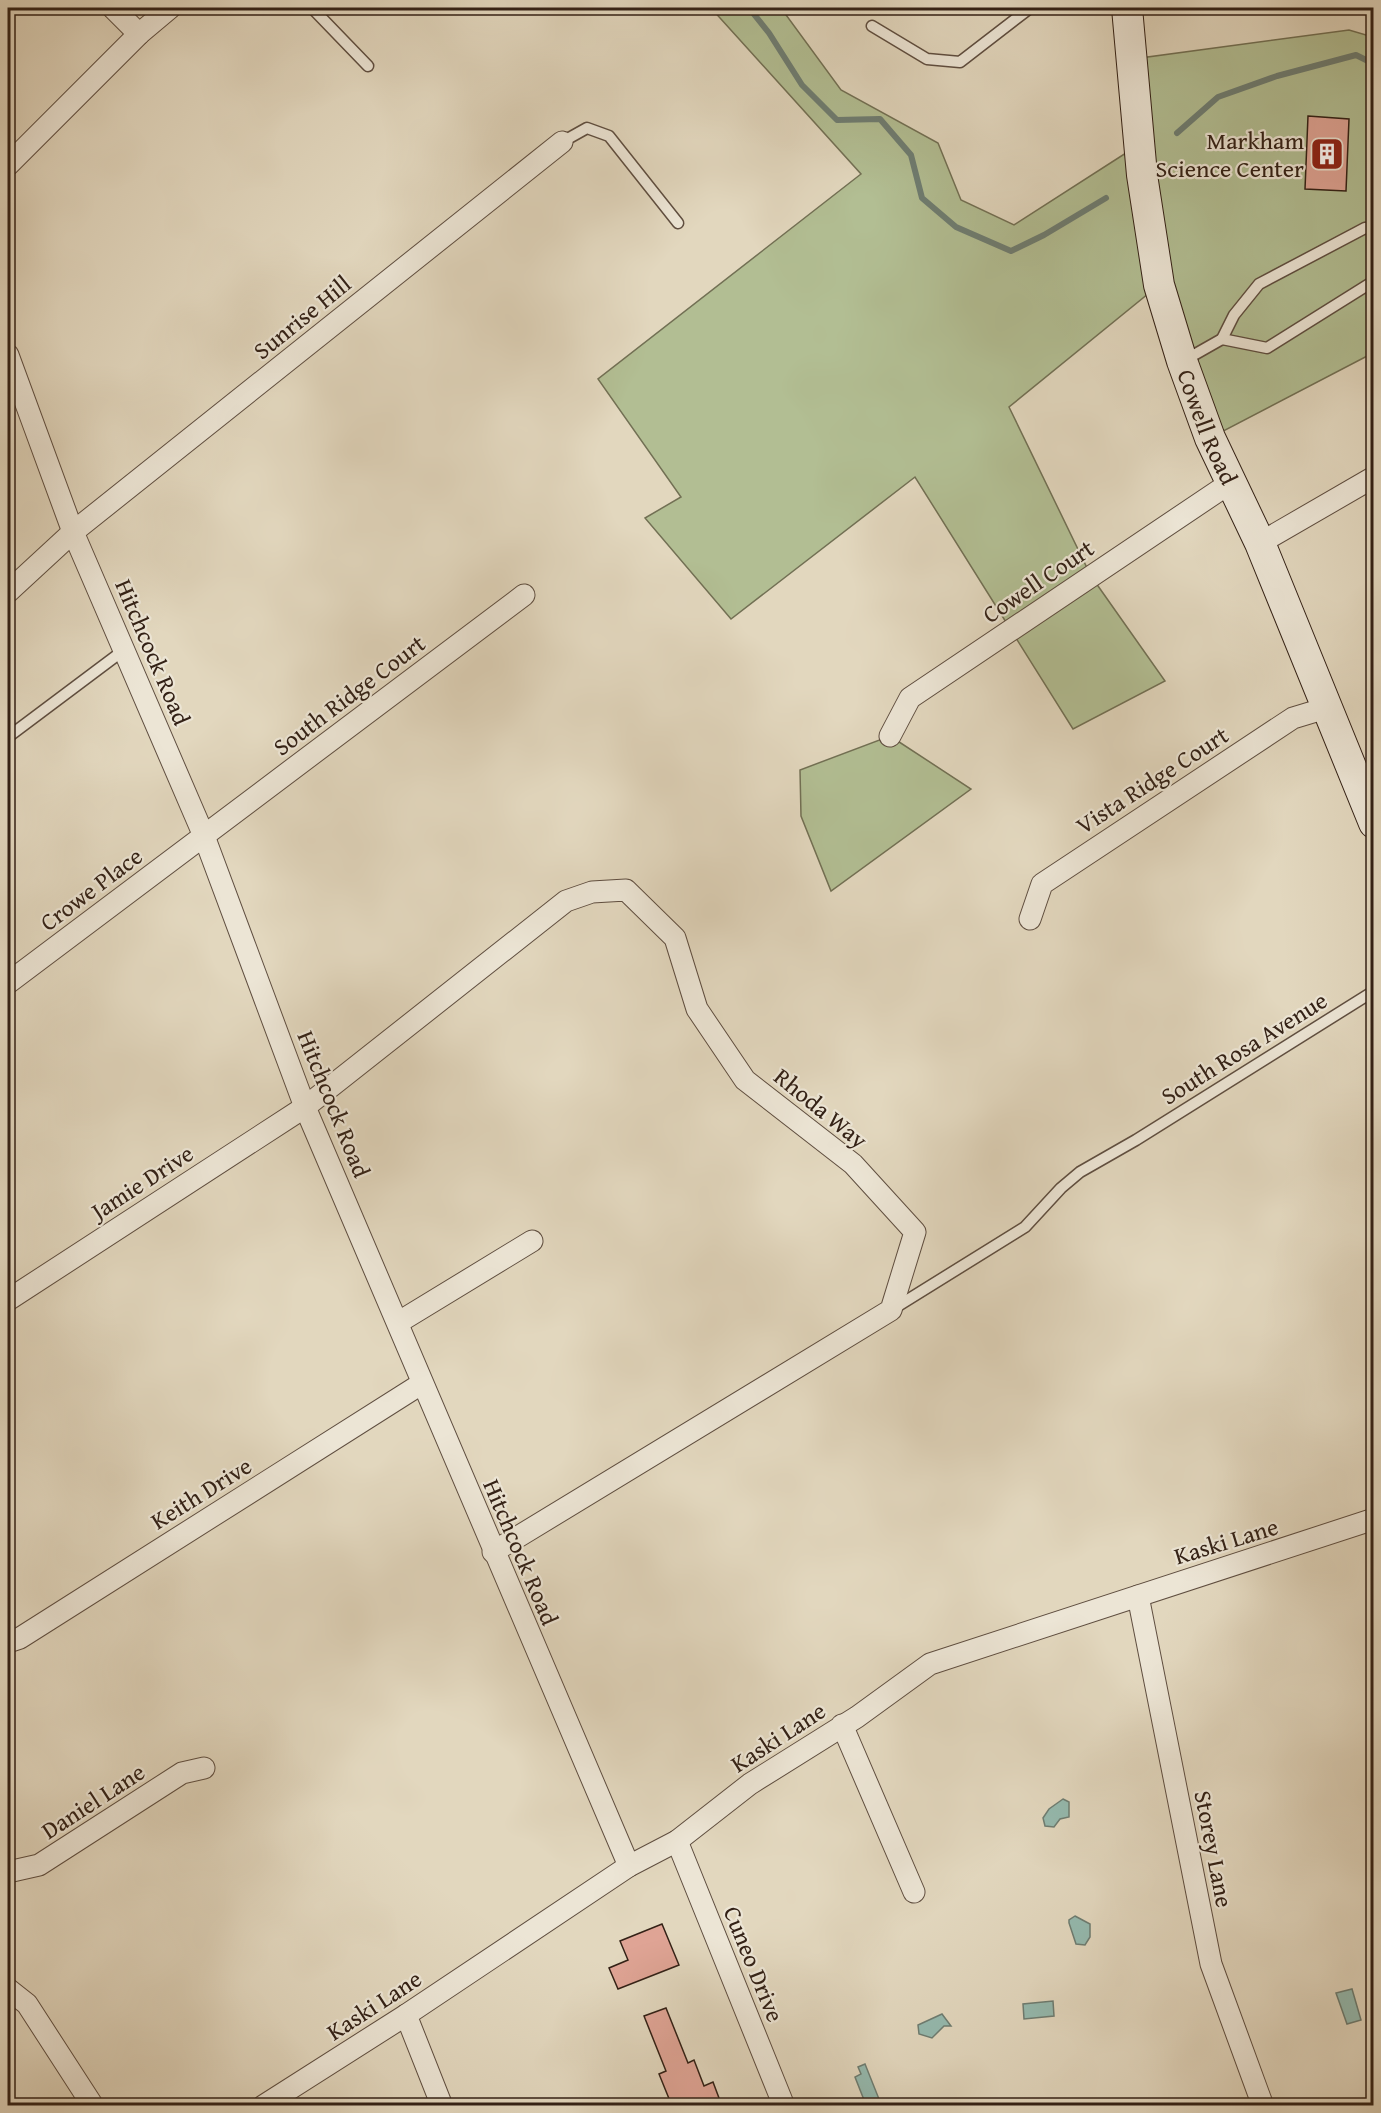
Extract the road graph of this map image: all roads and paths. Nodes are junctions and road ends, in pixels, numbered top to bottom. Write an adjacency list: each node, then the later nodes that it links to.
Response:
1 (113, 8): 7 (street)
2 (170, 8): 7 (street)
3 (312, 8): 8 (lane)
4 (1030, 8): 6 (lane)
5 (1127, 8): 16 (street, Cowell Road)
6 (872, 26)
7 (139, 34): 10 (street)
8 (368, 66)
9 (562, 142): 11 (lane); 19 (street, Sunrise Hill)
10 (8, 165)
11 (678, 223)
12 (1374, 227): 14 (lane)
13 (1374, 281): 14 (lane)
14 (1222, 339): 16 (lane)
15 (8, 355): 19 (street, Hitchcock Road)
16 (1182, 361): 18 (street, Cowell Road)
17 (1374, 477): 20 (street)
18 (1230, 483): 20 (street, Cowell Road); 25 (street, Cowell Court)
19 (73, 532): 21 (street, Sunrise Hill); 23 (street, Hitchcock Road)
20 (1260, 543): 24 (street, Cowell Road)
21 (8, 592)
22 (524, 595): 29 (street, South Ridge Court)
23 (124, 650): 26 (lane); 29 (street, Hitchcock Road)
24 (1326, 708): 27 (street, Cowell Road); 30 (street, Vista Ridge Court)
25 (890, 736)
26 (8, 737)
27 (1366, 777): 28 (street, Cowell Road)
28 (1374, 823)
29 (204, 836): 31 (street, Crowe Place); 33 (street, Hitchcock Road)
30 (1030, 919)
31 (8, 983)
32 (1374, 991): 36 (lane, South Rosa Avenue)
33 (305, 1107): 35 (street, Jamie Drive); 36 (street, Rhoda Way); 37 (street, Hitchcock Road)
34 (532, 1241): 37 (street)
35 (8, 1300)
36 (891, 1310): 40 (street)
37 (399, 1322): 38 (street, Hitchcock Road)
38 (421, 1384): 40 (street, Hitchcock Road); 42 (street, Keith Drive)
39 (1374, 1519): 41 (street, Kaski Lane)
40 (493, 1552): 46 (street, Hitchcock Road)
41 (1138, 1596): 43 (street, Kaski Lane); 55 (street, Storey Lane)
42 (8, 1642)
43 (842, 1725): 45 (street, Kaski Lane); 48 (street)
44 (204, 1768): 47 (street, Daniel Lane)
45 (677, 1841): 46 (street, Kaski Lane); 54 (street, Cuneo Drive)
46 (629, 1866): 50 (street, Kaski Lane)
47 (8, 1872)
48 (914, 1892)
49 (8, 1989): 51 (street)
50 (406, 2015): 52 (street, Kaski Lane); 53 (street)
51 (93, 2106)
52 (263, 2106)
53 (442, 2106)
54 (784, 2106)
55 (1263, 2106)

